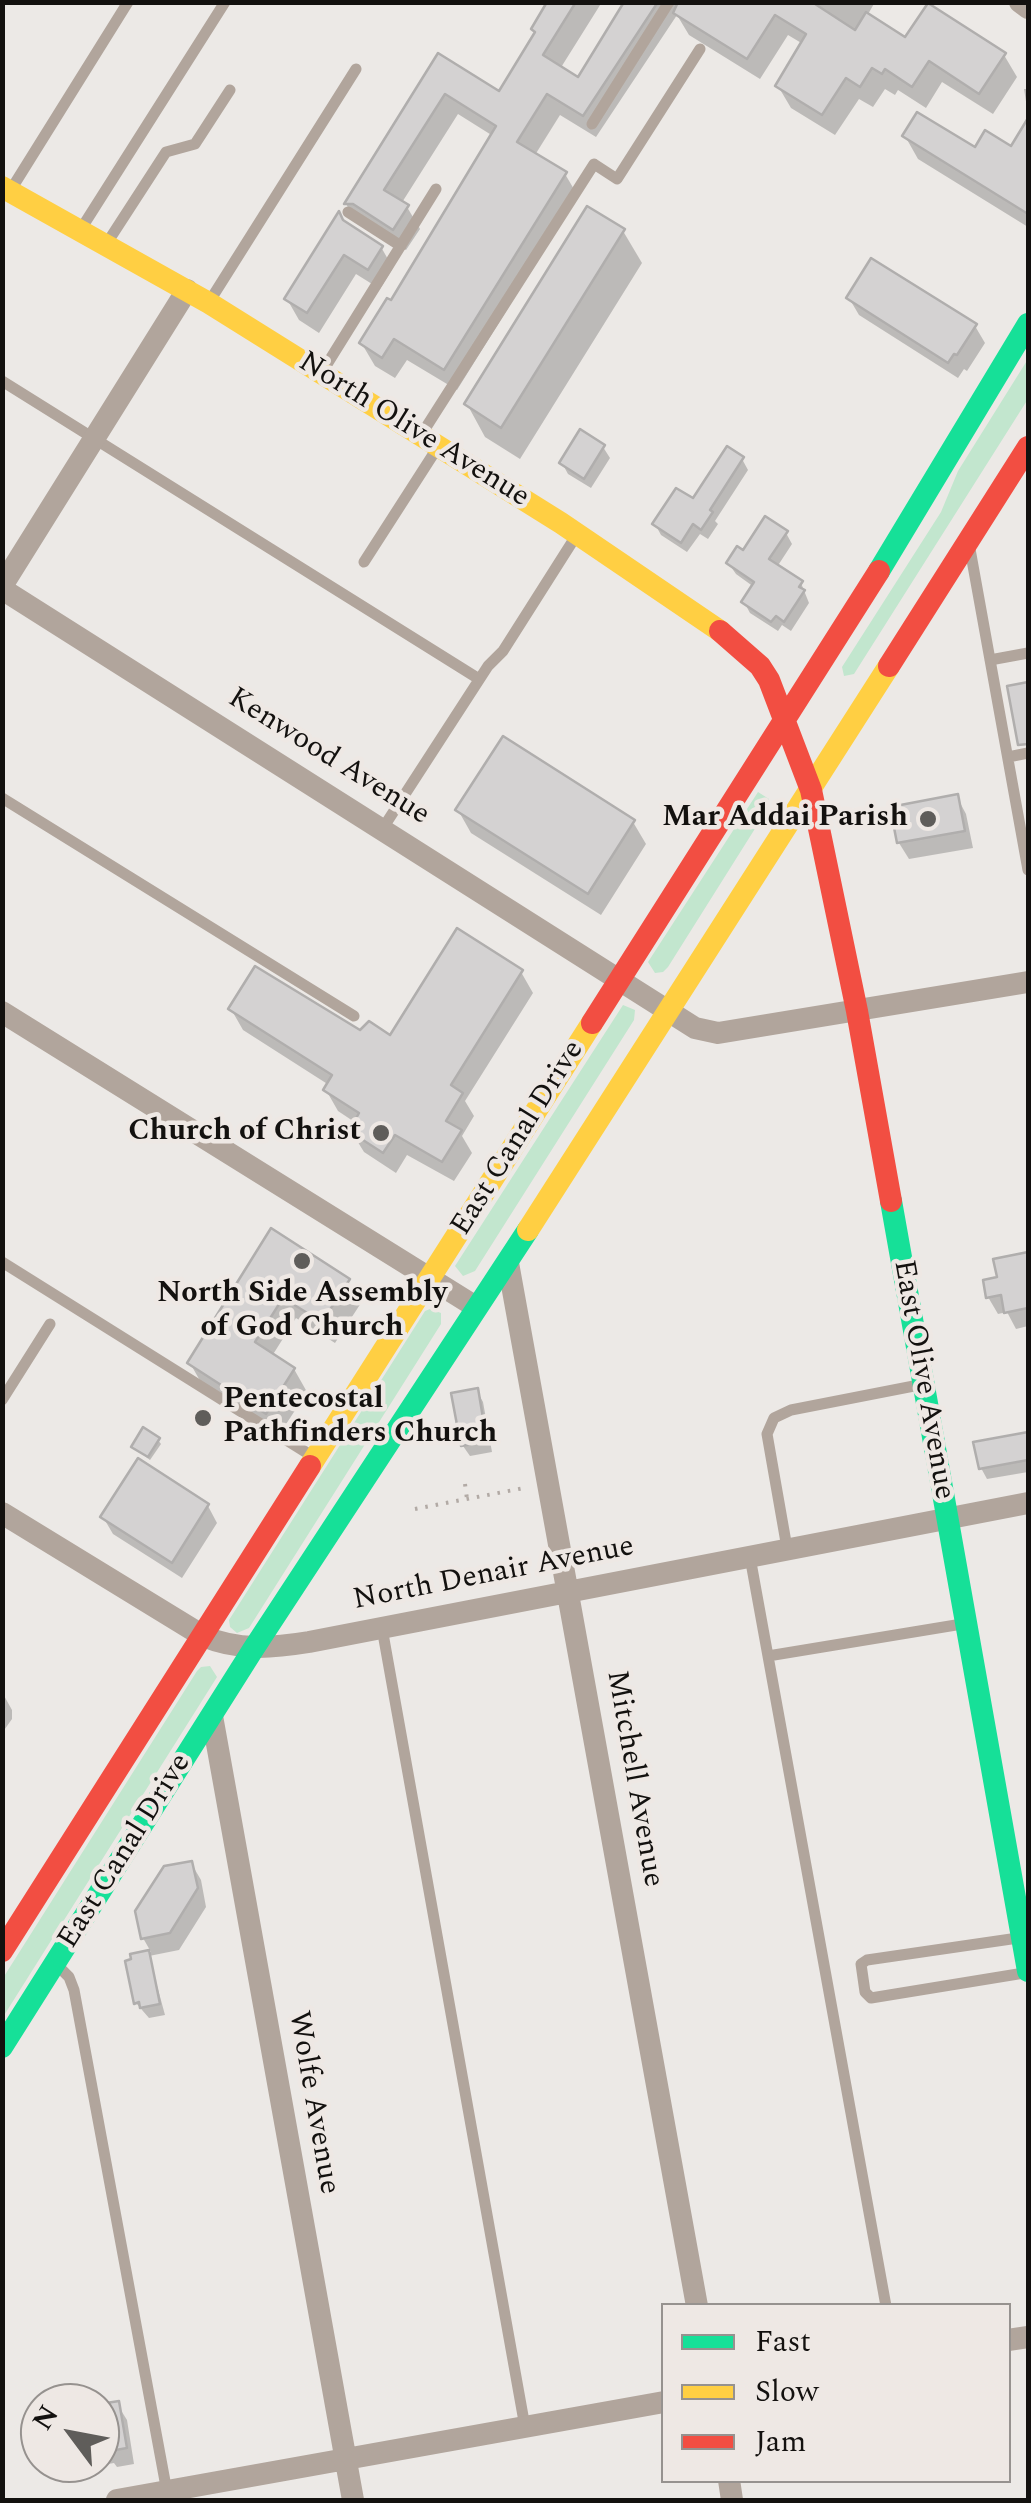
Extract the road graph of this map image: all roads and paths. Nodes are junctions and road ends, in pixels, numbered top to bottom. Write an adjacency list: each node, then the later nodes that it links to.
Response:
1 (128, 2): 10 (lane)
2 (225, 2): 13 (lane)
3 (669, 2): 9 (lane)
4 (1020, 2): 5 (street)
5 (1028, 8)
6 (700, 49): 22 (lane)
7 (356, 69): 17 (lane)
8 (230, 90): 14 (lane)
9 (592, 124)
10 (6, 189): 13 (main road, North Olive Avenue)
11 (436, 189): 15 (lane)
12 (348, 212): 15 (lane)
13 (79, 233): 14 (main road, North Olive Avenue)
14 (104, 246): 16 (main road, North Olive Avenue)
15 (401, 246): 19 (lane)
16 (187, 290): 17 (main road, North Olive Avenue); 21 (street)
17 (209, 303): 19 (main road, North Olive Avenue)
18 (1028, 324): 31 (main road, East Canal Drive)
19 (322, 373): 22 (main road, North Olive Avenue)
20 (2, 381): 21 (lane)
21 (94, 438): 27 (street); 30 (lane)
22 (430, 441): 24 (main road, North Olive Avenue); 26 (lane)
23 (1028, 447): 25 (main road, East Canal Drive)
24 (578, 534): 30 (lane); 31 (main road, North Olive Avenue)
25 (968, 542): 29 (lane); 34 (main road, East Canal Drive)
26 (364, 562)
27 (2, 587): 36 (street, Kenwood Avenue)
28 (1028, 652): 29 (lane)
29 (990, 660): 33 (lane)
30 (479, 679): 36 (lane)
31 (786, 718): 34 (main road, North Olive Avenue); 38 (main road, East Canal Drive)
32 (1028, 753): 33 (lane)
33 (1008, 757): 37 (lane)
34 (811, 790): 40 (main road, East Olive Avenue); 42 (main road, East Canal Drive)
35 (2, 798): 43 (lane)
36 (383, 828): 38 (street, Kenwood Avenue)
37 (1028, 870)
38 (621, 979): 42 (street, Kenwood Avenue); 46 (main road, East Canal Drive)
39 (1028, 982): 40 (street, Kenwood Avenue)
40 (857, 1011): 42 (street, Kenwood Avenue); 49 (main road, East Olive Avenue)
41 (2, 1012): 46 (street)
42 (670, 1012): 45 (main road, East Canal Drive)
43 (354, 1016)
44 (2, 1262): 51 (lane)
45 (508, 1262): 47 (main road, East Canal Drive); 61 (street, Mitchell Avenue)
46 (430, 1278): 47 (street); 51 (main road, East Canal Drive)
47 (476, 1307): 65 (main road, East Canal Drive)
48 (50, 1324): 50 (lane)
49 (924, 1384): 58 (main road, East Olive Avenue); 59 (lane)
50 (2, 1400)
51 (316, 1458): 64 (main road, East Canal Drive)
52 (465, 1484): 54 (path)
53 (524, 1488): 54 (path)
54 (468, 1499): 56 (path)
55 (1028, 1503): 58 (street, North Denair Avenue)
56 (415, 1509)
57 (2, 1512): 64 (street, North Denair Avenue)
58 (947, 1517): 59 (street, North Denair Avenue); 62 (main road, East Olive Avenue)
59 (787, 1548): 60 (street, North Denair Avenue)
60 (750, 1556): 61 (street, North Denair Avenue); 66 (lane)
61 (569, 1591): 63 (street, North Denair Avenue); 73 (street, Mitchell Avenue)
62 (966, 1624): 66 (lane); 68 (main road, East Olive Avenue)
63 (382, 1628): 65 (street, North Denair Avenue); 76 (lane)
64 (203, 1636): 65 (street, North Denair Avenue); 69 (main road, East Canal Drive)
65 (254, 1648): 67 (main road, East Canal Drive)
66 (768, 1656): 74 (lane)
67 (212, 1716): 70 (main road, East Canal Drive); 77 (street, Wolfe Avenue)
68 (1022, 1937): 71 (main road, East Olive Avenue); 71 (lane)
69 (2, 1951)
70 (56, 1964): 72 (main road, East Canal Drive); 78 (lane)
71 (1028, 1971)
72 (2, 2047)
73 (696, 2303)
74 (885, 2303)
75 (661, 2403): 76 (street)
76 (525, 2427): 77 (street)
77 (346, 2460): 78 (street); 80 (street, Wolfe Avenue)
78 (169, 2496): 79 (street)
79 (116, 2500)
80 (354, 2500)

